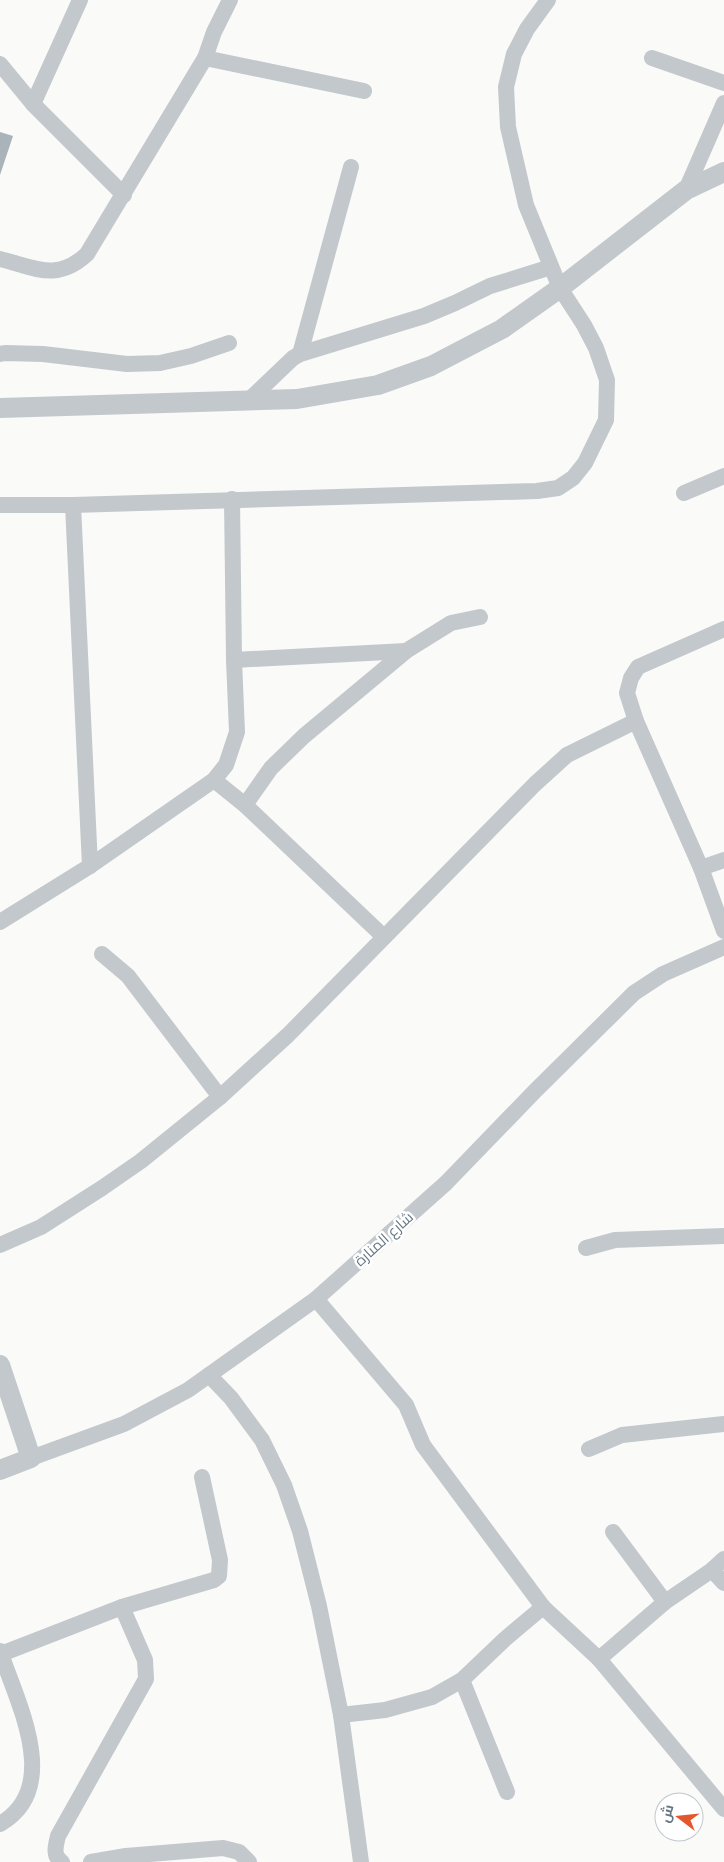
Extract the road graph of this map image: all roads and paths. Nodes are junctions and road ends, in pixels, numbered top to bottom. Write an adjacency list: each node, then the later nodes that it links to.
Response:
1 (80, 0): 10 (street)
2 (230, 0): 4 (street)
3 (548, 0): 16 (street)
4 (206, 58): 8 (street); 14 (street)
5 (652, 58): 7 (street)
6 (0, 64): 10 (street)
7 (724, 83)
8 (364, 91)
9 (724, 103): 13 (street)
10 (33, 104): 14 (street)
11 (351, 167): 20 (street)
12 (724, 172): 13 (street)
13 (686, 190): 17 (street)
14 (124, 194): 15 (street)
15 (0, 259)
16 (551, 266): 17 (street); 20 (street)
17 (560, 288): 21 (street); 25 (street)
18 (229, 343): 19 (street)
19 (0, 354)
20 (300, 354): 21 (street)
21 (248, 401): 22 (street)
22 (0, 408)
23 (724, 476): 24 (street)
24 (684, 493)
25 (232, 499): 27 (street); 31 (street)
26 (0, 505): 27 (street)
27 (73, 505): 36 (street)
28 (480, 617): 30 (street)
29 (724, 629): 32 (street)
30 (406, 651): 31 (street); 34 (street)
31 (234, 660): 33 (street)
32 (636, 721): 37 (street); 40 (street)
33 (214, 780): 34 (street); 36 (street)
34 (245, 804): 40 (street)
35 (724, 860): 37 (street)
36 (90, 866): 38 (street)
37 (701, 868): 39 (street)
38 (0, 922)
39 (724, 931)
40 (384, 937): 43 (street)
41 (724, 946): 47 (street, شارع المنارة)
42 (102, 954): 43 (street)
43 (220, 1097): 45 (street)
44 (724, 1236): 46 (street)
45 (0, 1246)
46 (586, 1248)
47 (316, 1299): 49 (street, شارع المنارة); 61 (street)
48 (0, 1365): 52 (street)
49 (209, 1375): 52 (street, شارع المنارة); 65 (street)
50 (724, 1424): 51 (street)
51 (589, 1449)
52 (31, 1458): 53 (street, شارع المنارة)
53 (0, 1470)
54 (202, 1477): 60 (street)
55 (613, 1532): 59 (street)
56 (724, 1559): 57 (street)
57 (712, 1570): 58 (street); 59 (street)
58 (724, 1583)
59 (665, 1602): 63 (street)
60 (122, 1606): 62 (street); 69 (street)
61 (543, 1607): 63 (street); 64 (street)
62 (0, 1653): 68 (street)
63 (599, 1659): 67 (street)
64 (462, 1680): 65 (street); 66 (street)
65 (341, 1715): 72 (street)
66 (506, 1792)
67 (724, 1809)
68 (0, 1824)
69 (62, 1862)
70 (91, 1862): 71 (street)
71 (249, 1862)
72 (361, 1862)

